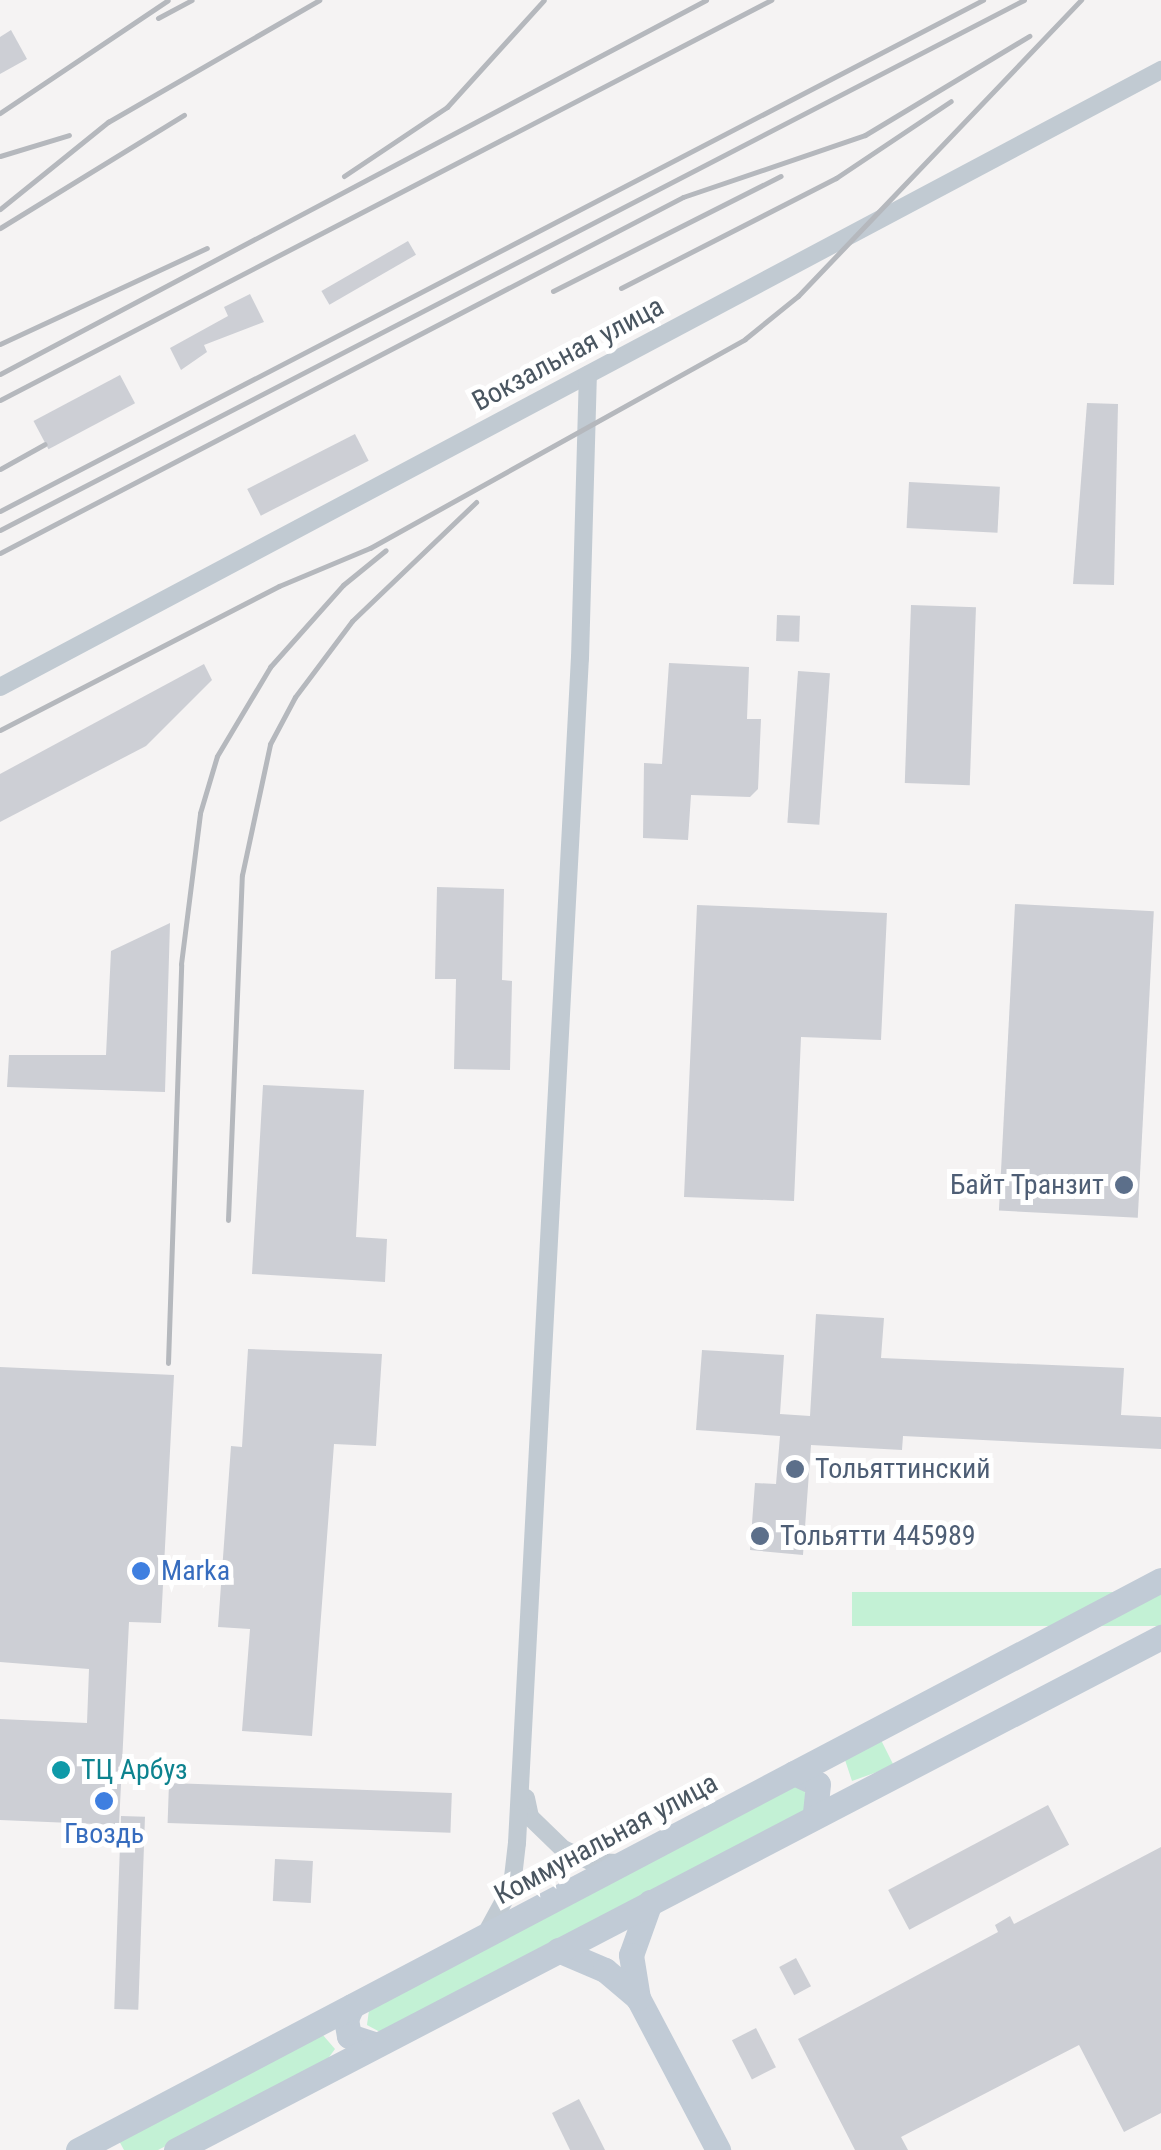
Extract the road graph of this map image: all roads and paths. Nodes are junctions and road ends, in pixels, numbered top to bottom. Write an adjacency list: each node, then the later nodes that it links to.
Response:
1 (1161, 70): 2 (street, Вокзальная улица)
2 (588, 375): 3 (street, Вокзальная улица); 8 (street)
3 (0, 687)
4 (1161, 1580): 6 (main road, Коммунальная улица)
5 (1161, 1637): 9 (main road)
6 (834, 1752): 7 (main road, Коммунальная улица); 9 (main road)
7 (794, 1773): 10 (main road); 11 (main road, Коммунальная улица)
8 (521, 1778): 11 (street); 13 (street)
9 (857, 1792): 10 (main road)
10 (815, 1814): 12 (main road)
11 (622, 1864): 13 (main road, Коммунальная улица)
12 (650, 1902): 14 (main road); 15 (main road)
13 (481, 1938): 16 (main road, Коммунальная улица)
14 (558, 1950): 15 (main road); 18 (main road)
15 (638, 1998): 22 (main road)
16 (352, 2006): 17 (main road, Коммунальная улица); 18 (main road)
17 (308, 2029): 19 (main road); 20 (main road, Коммунальная улица)
18 (377, 2044): 19 (main road)
19 (333, 2068): 21 (main road)
20 (78, 2150)
21 (176, 2150)
22 (718, 2150)

